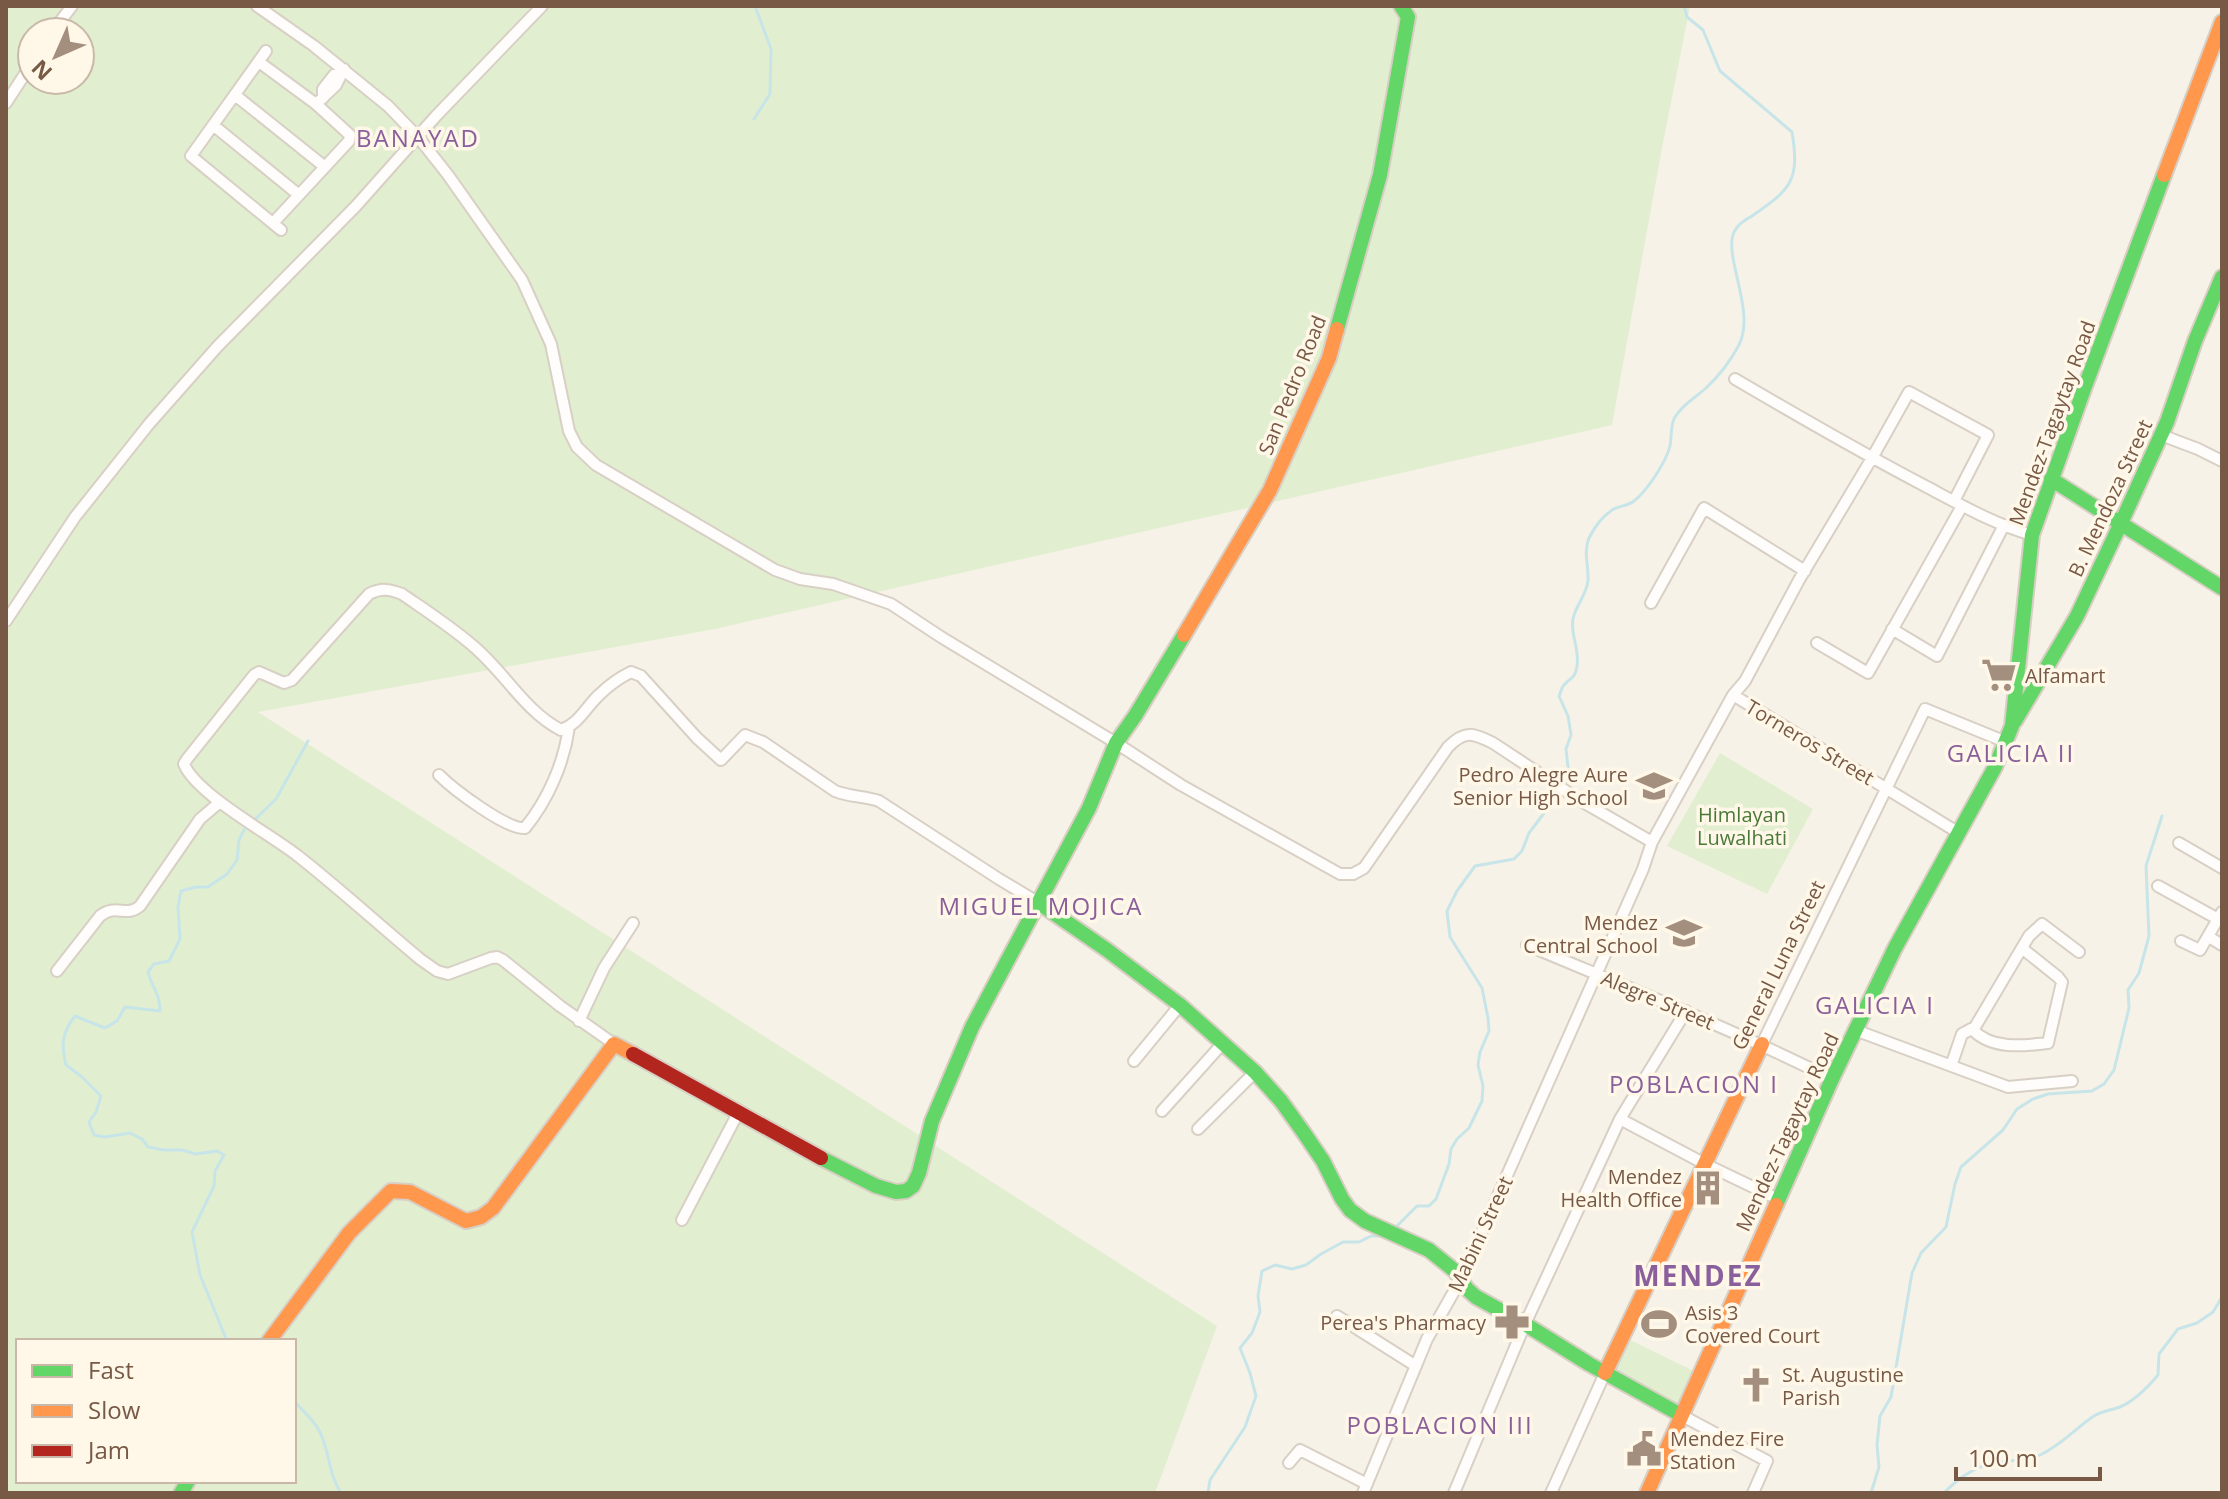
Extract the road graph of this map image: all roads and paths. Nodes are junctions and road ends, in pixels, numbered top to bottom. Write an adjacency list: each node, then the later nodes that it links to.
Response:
1 (257, 6): 7 (street)
2 (542, 6): 11 (street)
3 (1401, 6): 36 (street, San Pedro Road)
4 (2222, 22): 19 (street, Mendez-Tagaytay Road)
5 (266, 51): 6 (street)
6 (259, 62): 8 (street); 9 (street)
7 (342, 72): 9 (street); 11 (street)
8 (235, 95): 10 (street); 12 (street)
9 (319, 101): 12 (street)
10 (213, 125): 13 (street); 13 (street)
11 (418, 137): 27 (street); 36 (street)
12 (325, 167): 13 (street)
13 (299, 195)
14 (2222, 277): 16 (street, B. Mendoza Street)
15 (1735, 379): 17 (street)
16 (2161, 435): 18 (street); 21 (street, B. Mendoza Street)
17 (1872, 458): 20 (street); 20 (street, Torneros Street); 24 (street, Torneros Street)
18 (2222, 461)
19 (2051, 479): 21 (street); 23 (street, Mendez-Tagaytay Road)
20 (1958, 503): 22 (street); 28 (street)
21 (2121, 523): 25 (street); 31 (street, B. Mendoza Street)
22 (2003, 527): 23 (street); 28 (street)
23 (2032, 535): 30 (street, Mendez-Tagaytay Road)
24 (1802, 575): 26 (street); 32 (street, Torneros Street)
25 (2222, 588)
26 (1651, 603)
27 (6, 621)
28 (1892, 629): 29 (street)
29 (1817, 643)
30 (2016, 681): 31 (street); 33 (street, Mendez-Tagaytay Road)
31 (2033, 688): 33 (street, B. Mendoza Street)
32 (1733, 695): 38 (street, Torneros Street); 41 (street, Mabini Street)
33 (2012, 726): 35 (street, Mendez-Tagaytay Road)
34 (569, 727): 37 (street); 39 (street); 45 (street)
35 (2006, 742): 38 (street, General Luna Street); 40 (street, Mendez-Tagaytay Road)
36 (1116, 743): 41 (street); 45 (street, San Pedro Road)
37 (439, 775)
38 (1885, 788): 40 (street, Torneros Street); 63 (street, General Luna Street)
39 (220, 802): 54 (street); 58 (street)
40 (1959, 833): 60 (street, Mendez-Tagaytay Road)
41 (1652, 842): 55 (street, Mabini Street)
42 (2179, 843): 43 (street)
43 (2222, 868)
44 (2158, 886): 46 (street)
45 (1039, 903): 56 (street); 70 (street, San Pedro Road)
46 (2220, 916): 48 (street)
47 (633, 923): 58 (street)
48 (2209, 937): 49 (street); 51 (street)
49 (2181, 941)
50 (1527, 945): 55 (street, Alegre Street)
51 (2222, 945)
52 (2023, 949): 53 (street); 59 (street); 59 (street)
53 (2079, 952)
54 (57, 971)
55 (1597, 974): 57 (street, Alegre Street); 76 (street, Mabini Street)
56 (1180, 1005): 61 (street); 64 (street)
57 (1686, 1011): 63 (street, Alegre Street); 71 (street)
58 (579, 1021): 62 (street)
59 (1972, 1029): 65 (street)
60 (1855, 1030): 65 (street); 67 (street, Mendez-Tagaytay Road)
61 (1223, 1043): 66 (street); 69 (street)
62 (614, 1044): 70 (street); 79 (street)
63 (1762, 1044): 67 (street, Alegre Street); 73 (street, General Luna Street)
64 (1134, 1061)
65 (1951, 1066): 68 (street)
66 (1255, 1072): 72 (street); 76 (street)
67 (1832, 1079): 74 (street, Mendez-Tagaytay Road)
68 (2072, 1081)
69 (1162, 1111)
70 (738, 1113): 75 (street)
71 (1620, 1119): 73 (street); 78 (street)
72 (1198, 1129)
73 (1705, 1164): 74 (street); 81 (street, General Luna Street)
74 (1778, 1199): 82 (street, Mendez-Tagaytay Road)
75 (682, 1220)
76 (1461, 1279): 78 (street); 80 (street, Mabini Street)
77 (1337, 1316): 80 (street)
78 (1525, 1324): 81 (street); 85 (street)
79 (270, 1339)
80 (1416, 1366): 84 (street, Mabini Street)
81 (1605, 1373): 82 (street); 86 (street, General Luna Street)
82 (1681, 1415): 87 (street, Mendez-Tagaytay Road); 88 (street)
83 (1289, 1463): 84 (street)
84 (1365, 1488)
85 (1454, 1493)
86 (1551, 1493)
87 (1647, 1493)
88 (1753, 1493)

